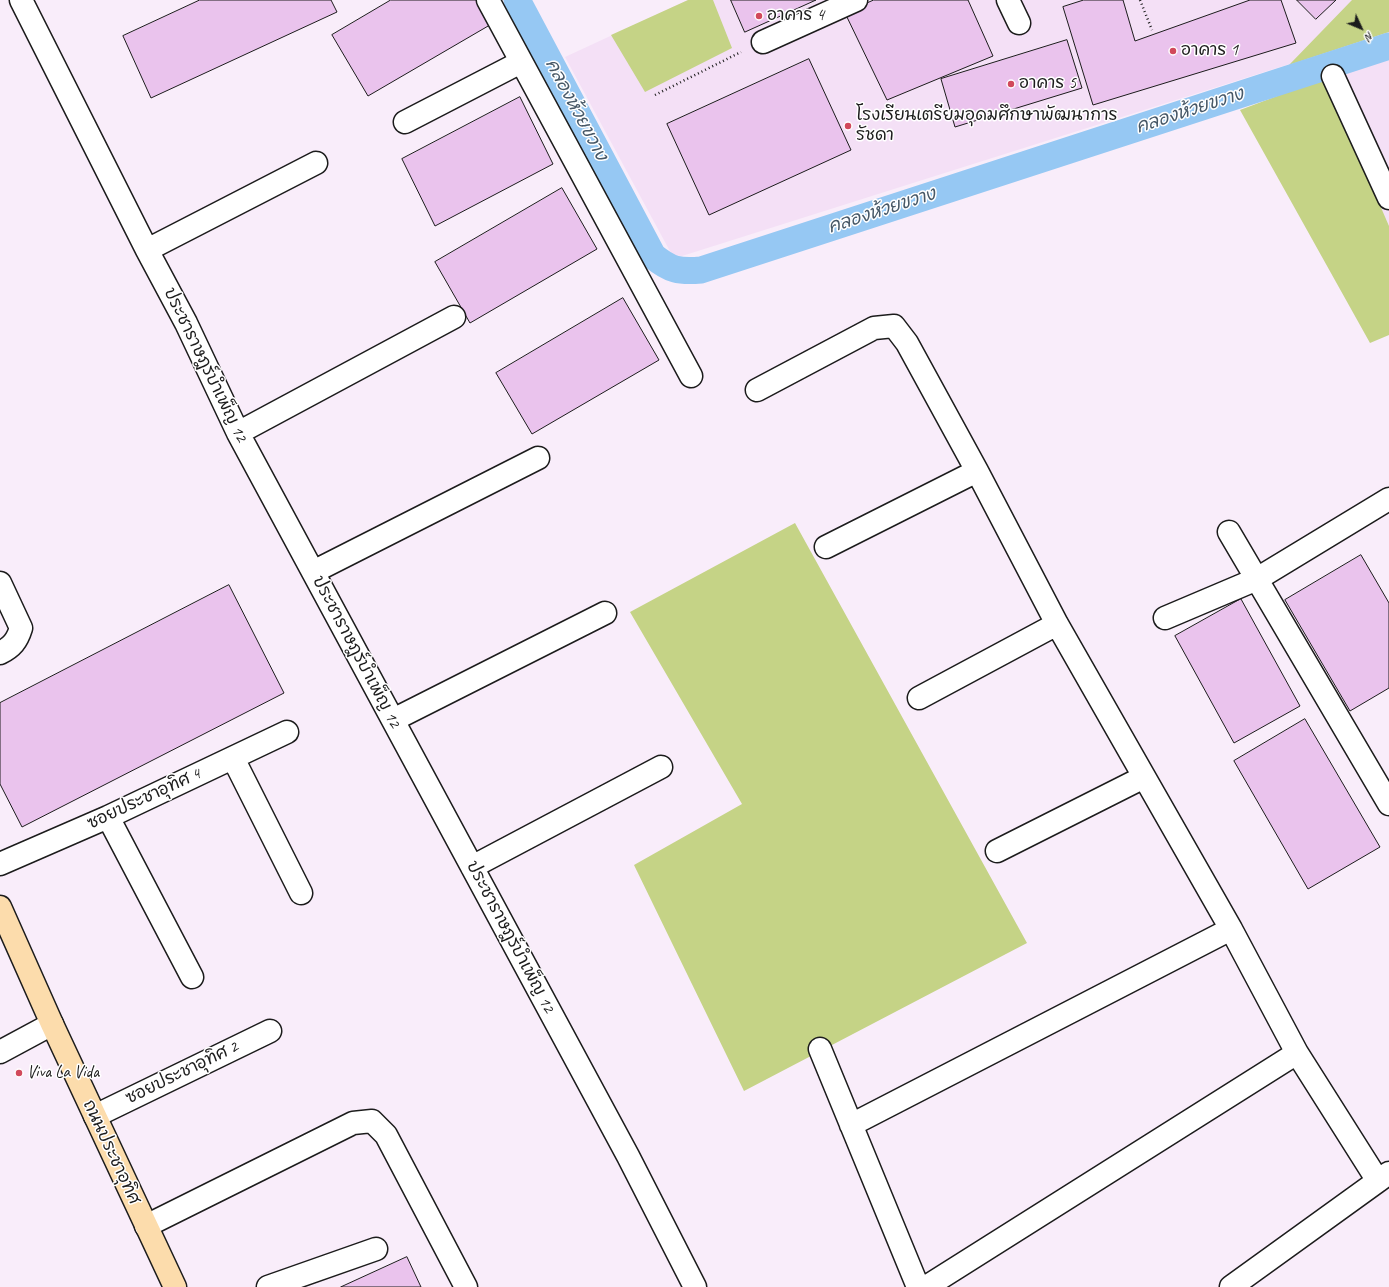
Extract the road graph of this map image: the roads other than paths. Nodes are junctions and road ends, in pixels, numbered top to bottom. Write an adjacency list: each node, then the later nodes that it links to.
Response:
1 (488, 0): 7 (street)
2 (856, 0): 6 (street)
3 (1008, 0): 5 (street)
4 (24, 6): 12 (street, ประชาราษฎร์บำเพ็ญ 12)
5 (1019, 23)
6 (753, 46)
7 (521, 62): 9 (street); 14 (street)
8 (1333, 76): 11 (street)
9 (405, 122)
10 (316, 162): 12 (street)
11 (1389, 198)
12 (147, 250): 16 (street, ประชาราษฎร์บำเพ็ญ 12)
13 (454, 317): 16 (street)
14 (691, 376)
15 (757, 390): 18 (street)
16 (238, 433): 22 (street, ประชาราษฎร์บำเพ็ญ 12)
17 (538, 458): 22 (street)
18 (977, 471): 21 (street); 27 (street)
19 (1389, 499): 23 (street)
20 (1229, 532): 23 (street)
21 (826, 547)
22 (313, 572): 30 (street, ประชาราษฎร์บำเพ็ญ 12)
23 (1257, 579): 26 (street); 35 (street)
24 (0, 583): 28 (street)
25 (605, 613): 30 (street)
26 (1165, 618)
27 (1057, 624): 29 (street); 34 (street)
28 (0, 653)
29 (918, 698)
30 (393, 720): 39 (street, ประชาราษฎร์บำเพ็ญ 12)
31 (287, 732): 32 (street, ซอยประชาอุทิศ 4)
32 (233, 758): 36 (street, ซอยประชาอุทิศ 4); 40 (street)
33 (661, 767): 39 (street)
34 (1144, 777): 37 (street); 42 (street)
35 (1389, 804)
36 (108, 817): 38 (street, ซอยประชาอุทิศ 4); 43 (street)
37 (996, 851)
38 (0, 864)
39 (472, 867): 57 (street, ประชาราษฎร์บำเพ็ญ 12)
40 (301, 893)
41 (0, 907): 44 (main road, ถนนประชาอุทิศ)
42 (1231, 929): 48 (street); 50 (street)
43 (192, 977)
44 (52, 1024): 47 (street); 49 (main road, ถนนประชาอุทิศ)
45 (270, 1031): 49 (street, ซอยประชาอุทิศ 2)
46 (820, 1049): 50 (street)
47 (0, 1052)
48 (1297, 1053): 51 (street); 59 (street)
49 (95, 1116): 52 (main road, ถนนประชาอุทิศ)
50 (851, 1125): 58 (street)
51 (1384, 1177): 60 (street)
52 (146, 1226): 54 (main road, ถนนประชาอุทิศ); 56 (street)
53 (376, 1249): 55 (street)
54 (175, 1287)
55 (268, 1287)
56 (466, 1287)
57 (695, 1287)
58 (918, 1287)
59 (926, 1287)
60 (1231, 1287)

